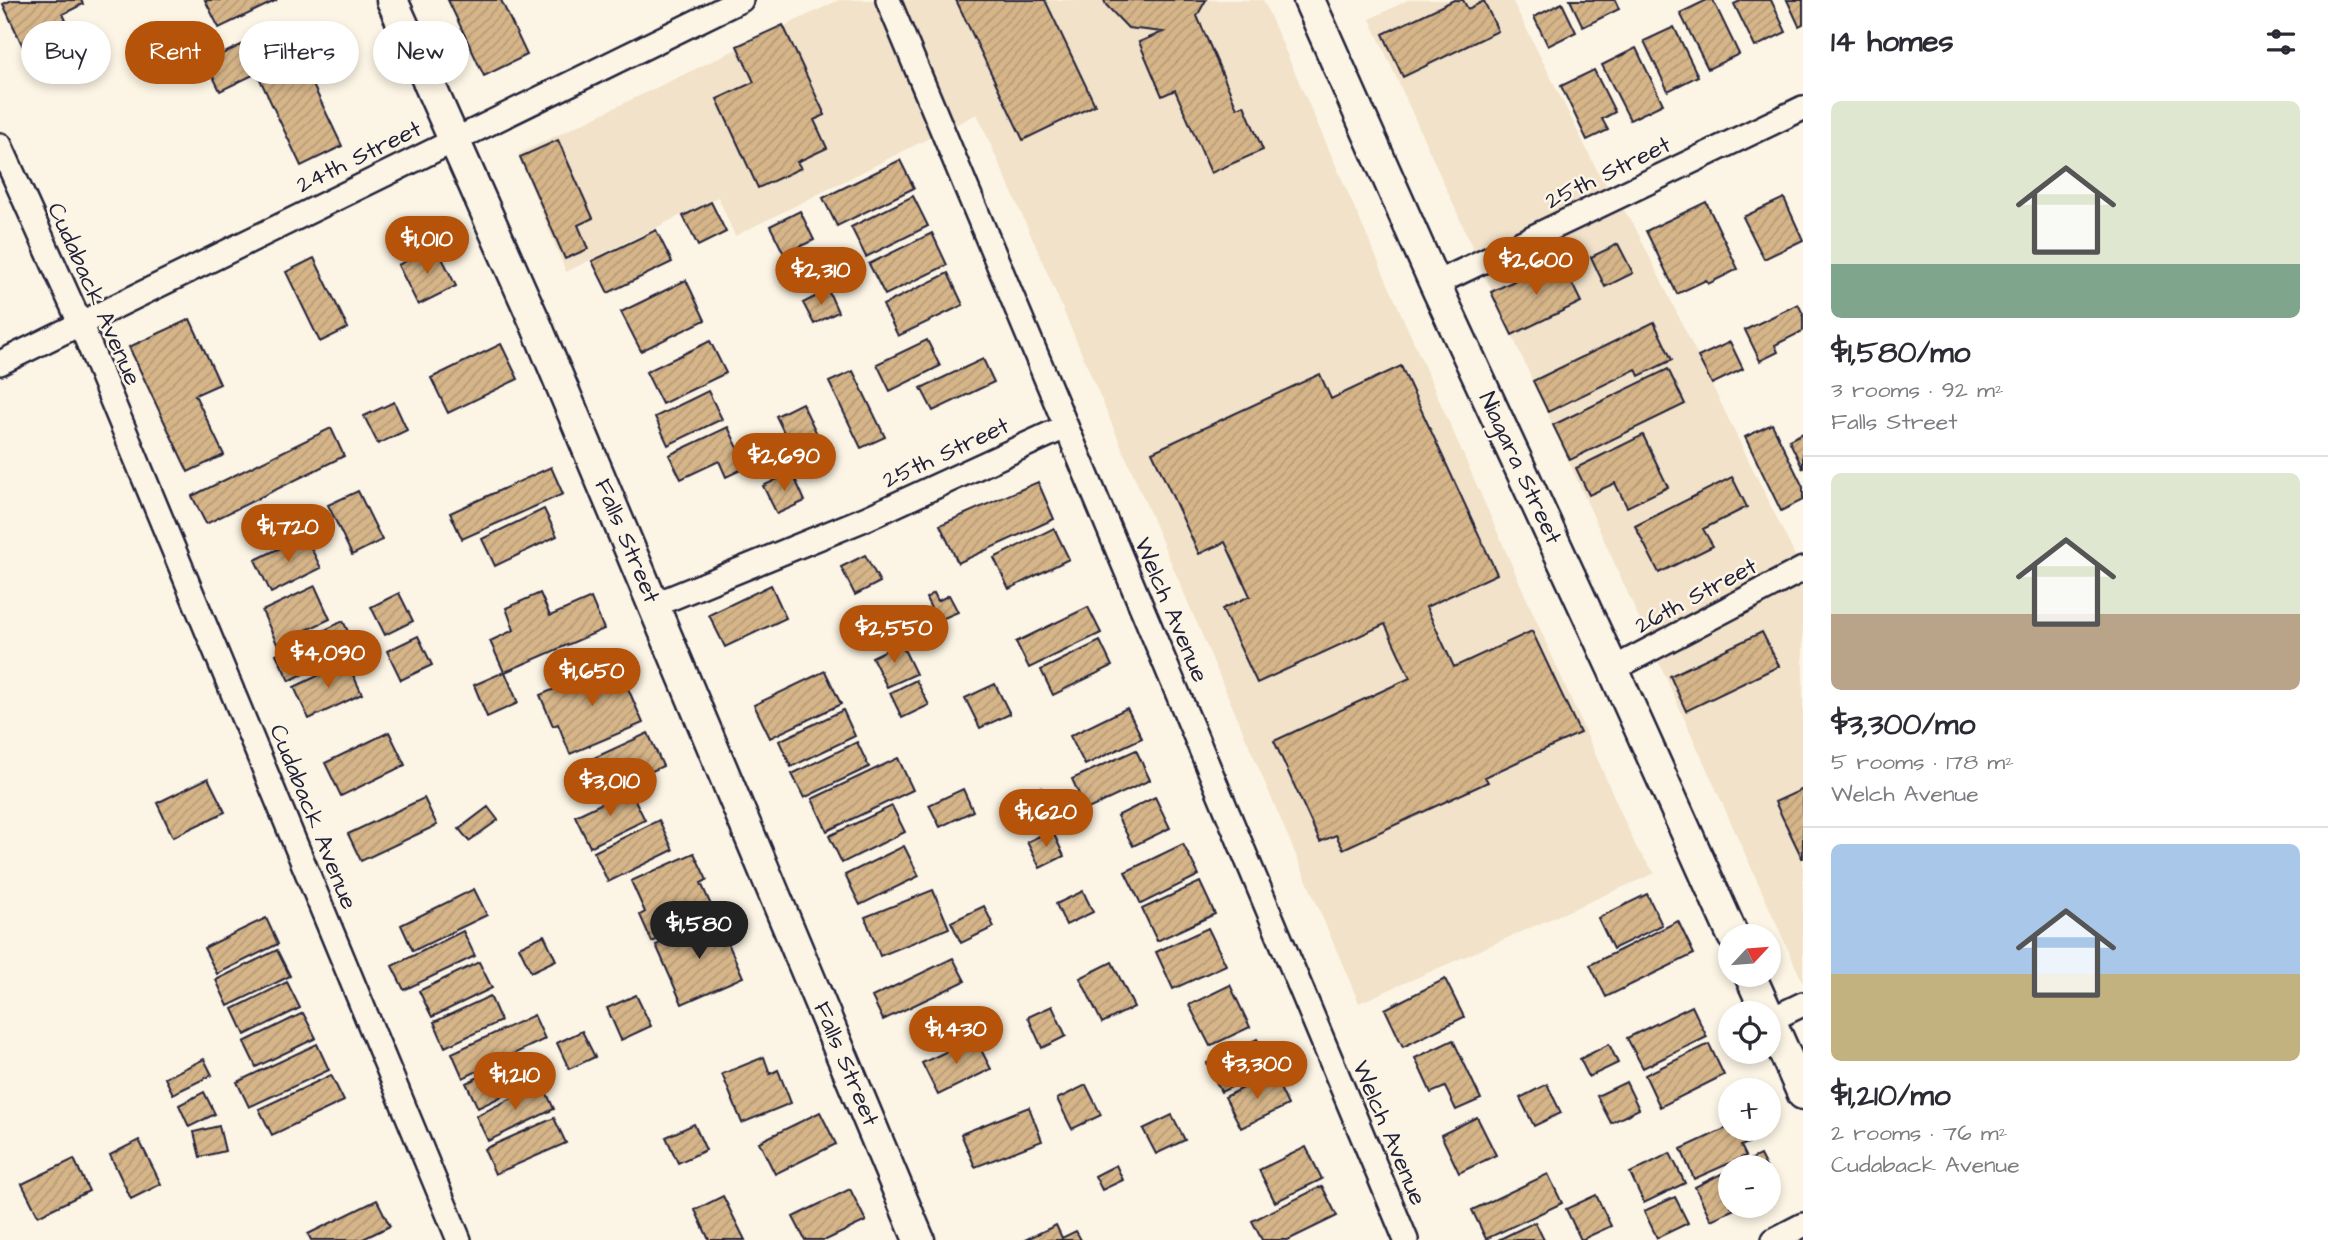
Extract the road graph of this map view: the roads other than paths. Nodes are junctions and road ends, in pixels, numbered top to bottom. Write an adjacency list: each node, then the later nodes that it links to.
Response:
1 (392, 0): 6 (street, Falls Street)
2 (741, 0): 6 (street, 24th Street)
3 (888, 0): 11 (street, Welch Avenue)
4 (1309, 0): 8 (street, Niagara Street)
5 (1803, 108): 8 (street, 25th Street)
6 (454, 139): 9 (street, 24th Street); 13 (street, Falls Street)
7 (0, 145): 9 (street, Cudaback Avenue)
8 (1435, 284): 14 (street, Niagara Street)
9 (80, 323): 10 (street, 24th Street); 21 (street, Cudaback Avenue)
10 (0, 363)
11 (1065, 427): 13 (street, 25th Street); 23 (street, Welch Avenue)
12 (1803, 569): 14 (street, 26th Street)
13 (654, 605): 22 (street, Falls Street)
14 (1613, 669): 15 (street, Niagara Street)
15 (1728, 924)
16 (1803, 1003): 17 (street)
17 (1781, 1012)
18 (1781, 1044): 19 (street)
19 (1803, 1094)
20 (1803, 1225): 24 (street)
21 (459, 1240)
22 (919, 1240)
23 (1406, 1240)
24 (1774, 1240)

